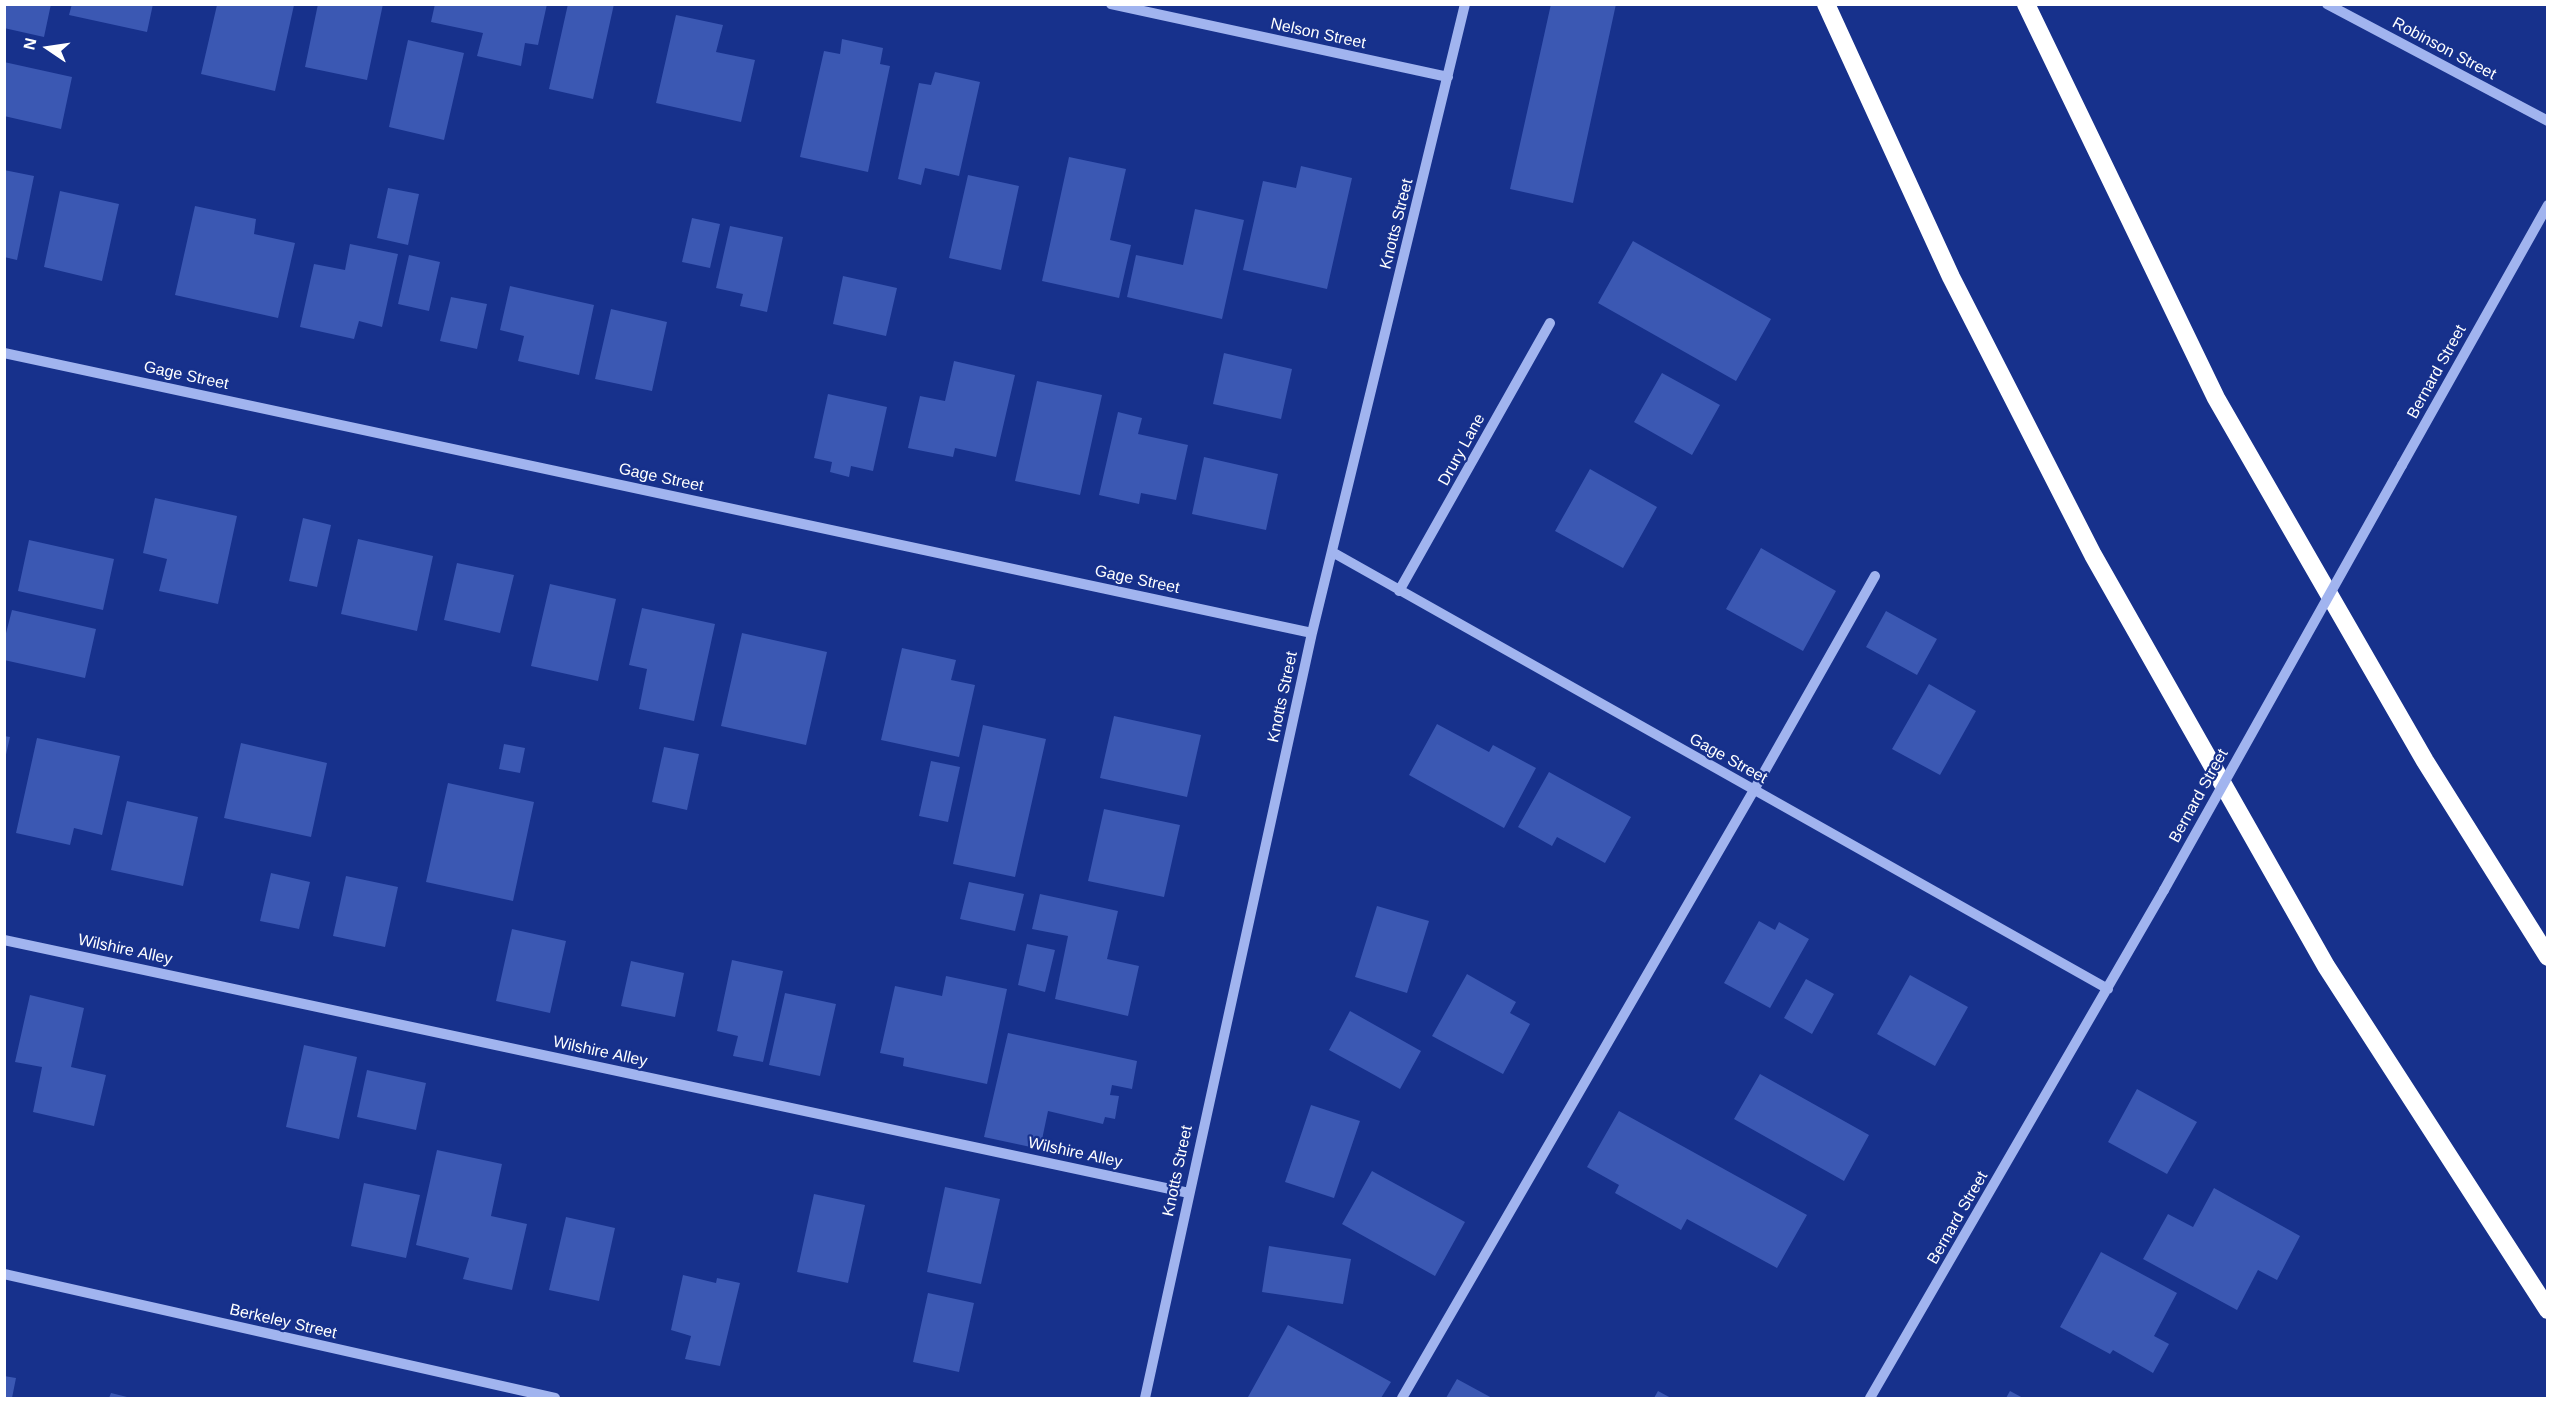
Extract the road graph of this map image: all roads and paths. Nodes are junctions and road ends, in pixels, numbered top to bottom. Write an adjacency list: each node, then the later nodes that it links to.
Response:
1 (1111, 4): 6 (street, Nelson Street)
2 (1465, 4): 6 (street, Knotts Street)
3 (1826, 4): 21 (highway)
4 (2026, 4): 17 (highway)
5 (2327, 4): 7 (street, Robinson Street)
6 (1448, 78): 11 (street, Knotts Street)
7 (2547, 121)
8 (2547, 205): 18 (street, Bernard Street, bridge)
9 (1550, 323): 13 (street, Drury Lane)
10 (4, 353): 14 (street, Gage Street)
11 (1334, 553): 13 (street, Gage Street); 14 (street, Knotts Street)
12 (1875, 576): 15 (street)
13 (1399, 591): 15 (street, Gage Street)
14 (1312, 633): 19 (street, Knotts Street)
15 (1754, 790): 18 (street, Gage Street); 24 (street)
16 (4, 940): 19 (street, Wilshire Alley)
17 (2547, 957)
18 (2108, 989): 25 (street, Bernard Street)
19 (1189, 1193): 23 (street, Knotts Street)
20 (4, 1274): 22 (street, Berkeley Street)
21 (2547, 1310)
22 (555, 1398)
23 (1145, 1398)
24 (1402, 1398)
25 (1870, 1398)

